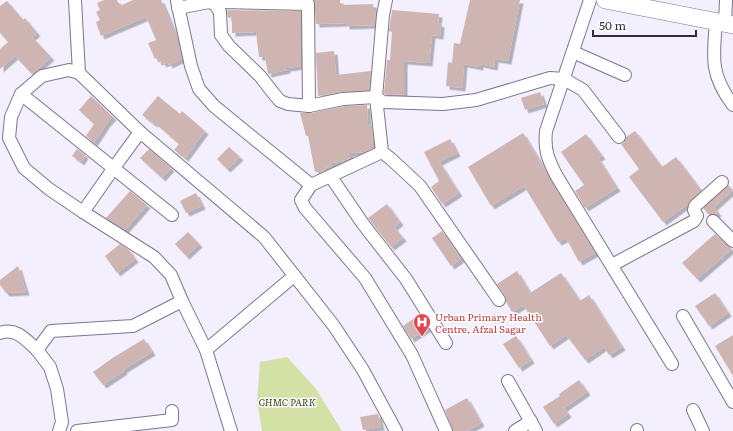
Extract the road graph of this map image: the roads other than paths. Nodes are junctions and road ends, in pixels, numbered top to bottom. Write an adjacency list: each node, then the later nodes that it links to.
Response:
1 (75, 0): 10 (street)
2 (386, 0): 14 (street)
3 (590, 0): 9 (street)
4 (605, 0): 8 (main road)
5 (726, 0): 8 (street)
6 (222, 2): 15 (street)
7 (178, 4): 15 (street); 23 (street)
8 (725, 23): 16 (street)
9 (573, 52): 11 (street); 12 (street)
10 (79, 73): 13 (street); 17 (street)
11 (625, 75)
12 (564, 79): 14 (street); 18 (street); 28 (street)
13 (21, 94): 20 (street); 24 (street)
14 (376, 97): 15 (street); 19 (street)
15 (309, 106)
16 (733, 106)
17 (140, 132): 20 (street); 29 (street)
18 (619, 137)
19 (382, 152): 21 (street); 30 (street)
20 (113, 168): 24 (street); 25 (street)
21 (331, 177): 23 (street); 34 (street)
22 (722, 182): 28 (street)
23 (311, 185): 47 (street)
24 (83, 212): 31 (street)
25 (172, 215)
26 (713, 221): 27 (street)
27 (733, 241)
28 (612, 265): 37 (street)
29 (294, 276): 36 (street); 46 (street)
30 (499, 300)
31 (182, 301): 35 (street); 36 (street)
32 (683, 316): 39 (street)
33 (0, 333): 35 (street)
34 (446, 343)
35 (37, 350): 43 (street)
36 (206, 350): 45 (street)
37 (672, 364)
38 (508, 381): 42 (street)
39 (733, 402)
40 (693, 410): 49 (street)
41 (172, 411): 44 (street)
42 (533, 426): 48 (street)
43 (59, 431)
44 (77, 431)
45 (231, 431)
46 (396, 431)
47 (446, 431)
48 (515, 431)
49 (703, 431)

